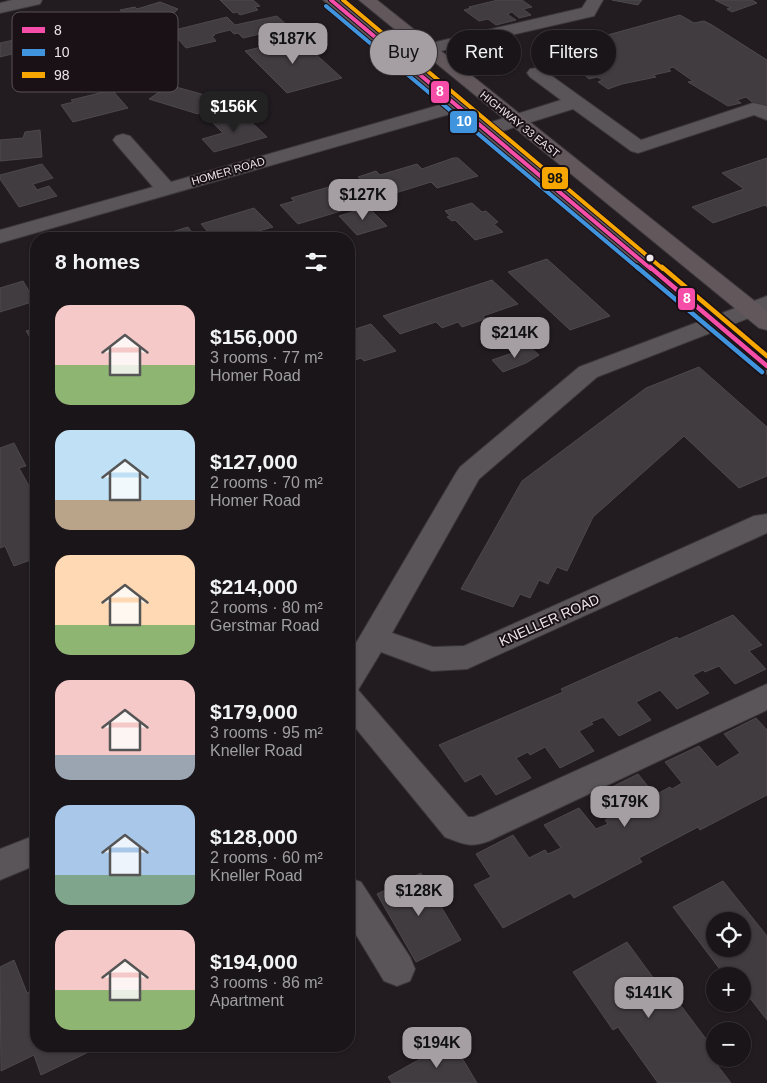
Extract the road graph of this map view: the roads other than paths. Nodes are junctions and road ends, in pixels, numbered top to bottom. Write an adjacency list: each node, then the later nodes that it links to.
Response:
1 (34, 0): 5 (street)
2 (331, 0): 7 (main road)
3 (367, 0): 6 (main road, HIGHWAY 33 EAST)
4 (595, 0): 8 (street)
5 (0, 8)
6 (404, 30)
7 (370, 33)
8 (437, 47)
9 (437, 56): 15 (main road, HIGHWAY 33 EAST)
10 (420, 75): 13 (main road)
11 (539, 75): 12 (street)
12 (575, 102): 14 (street); 15 (street)
13 (457, 106): 16 (main road); 18 (street, HOMER ROAD)
14 (767, 114)
15 (516, 120): 16 (street); 20 (main road, HIGHWAY 33 EAST)
16 (486, 130): 21 (main road)
17 (122, 140): 18 (street)
18 (166, 189): 19 (street, HOMER ROAD)
19 (0, 237)
20 (761, 312): 21 (street)
21 (715, 322): 22 (main road); 24 (street)
22 (767, 366)
23 (764, 523): 24 (street, KNELLER ROAD)
24 (374, 638): 25 (street)
25 (355, 671)
26 (767, 696): 27 (street)
27 (355, 706)
28 (30, 852): 29 (street)
29 (0, 865)
30 (355, 902): 31 (street)
31 (397, 969)

